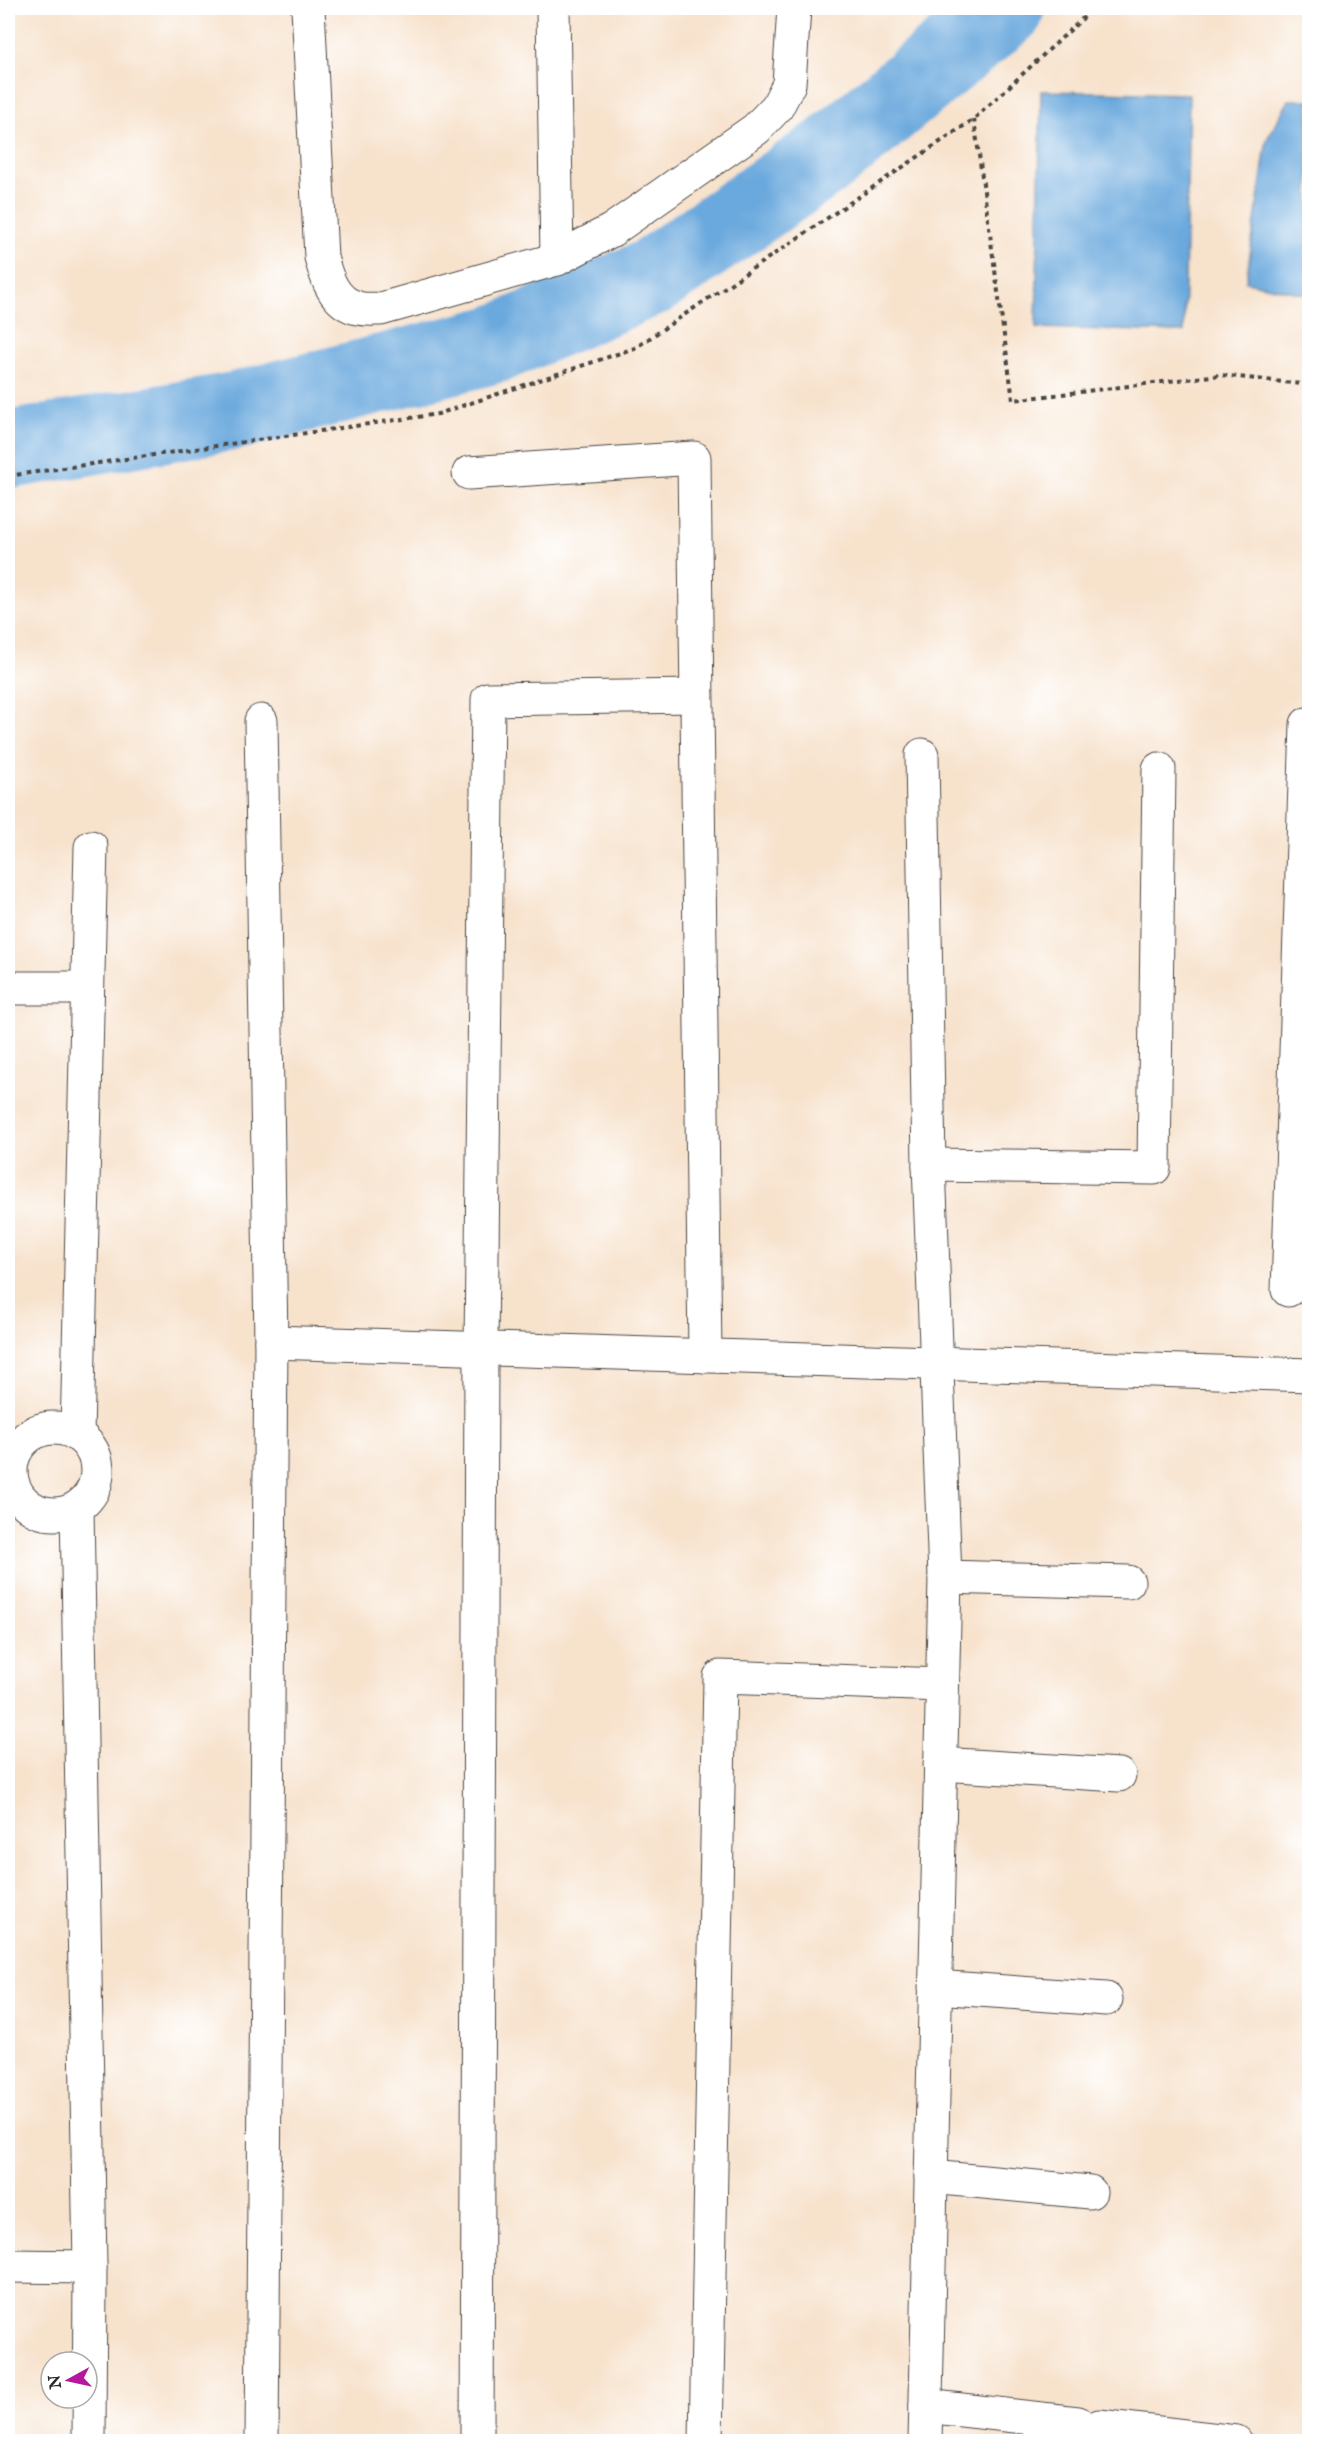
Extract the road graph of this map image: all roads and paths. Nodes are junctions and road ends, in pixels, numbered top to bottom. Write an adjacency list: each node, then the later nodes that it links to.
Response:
1 (308, 8): 6 (street)
2 (554, 8): 6 (street)
3 (794, 8): 6 (street)
4 (1094, 8): 5 (path)
5 (974, 119): 7 (path); 9 (path)
6 (557, 259)
7 (1310, 385)
8 (469, 472): 10 (street)
9 (8, 476)
10 (696, 696): 22 (street); 23 (street)
11 (261, 722): 21 (street)
12 (1307, 724): 18 (street)
13 (922, 754): 19 (street)
14 (1159, 769): 19 (street)
15 (91, 847): 17 (street)
16 (8, 988): 17 (street)
17 (87, 988): 26 (street)
18 (1303, 1016): 20 (street)
19 (929, 1166): 24 (street)
20 (1288, 1290)
21 (271, 1342): 22 (street); 43 (street)
22 (481, 1349): 23 (street); 44 (street)
23 (705, 1356): 24 (street)
24 (937, 1363): 25 (street); 29 (street)
25 (1310, 1375)
26 (77, 1435): 27 (street); 28 (street)
27 (9, 1468): 28 (street)
28 (77, 1508): 39 (street)
29 (945, 1577): 30 (street); 31 (street)
30 (1128, 1582)
31 (942, 1684): 32 (street); 45 (street)
32 (940, 1764): 33 (street); 34 (street)
33 (1119, 1775)
34 (936, 1988): 35 (street); 36 (street)
35 (1106, 1999)
36 (931, 2177): 37 (street); 40 (street)
37 (1090, 2192)
38 (8, 2266): 39 (street)
39 (90, 2267): 42 (street)
40 (926, 2406): 41 (street); 46 (street)
41 (1088, 2432): 47 (street)
42 (89, 2442)
43 (262, 2442)
44 (477, 2442)
45 (705, 2442)
46 (925, 2442)
47 (1236, 2442)

